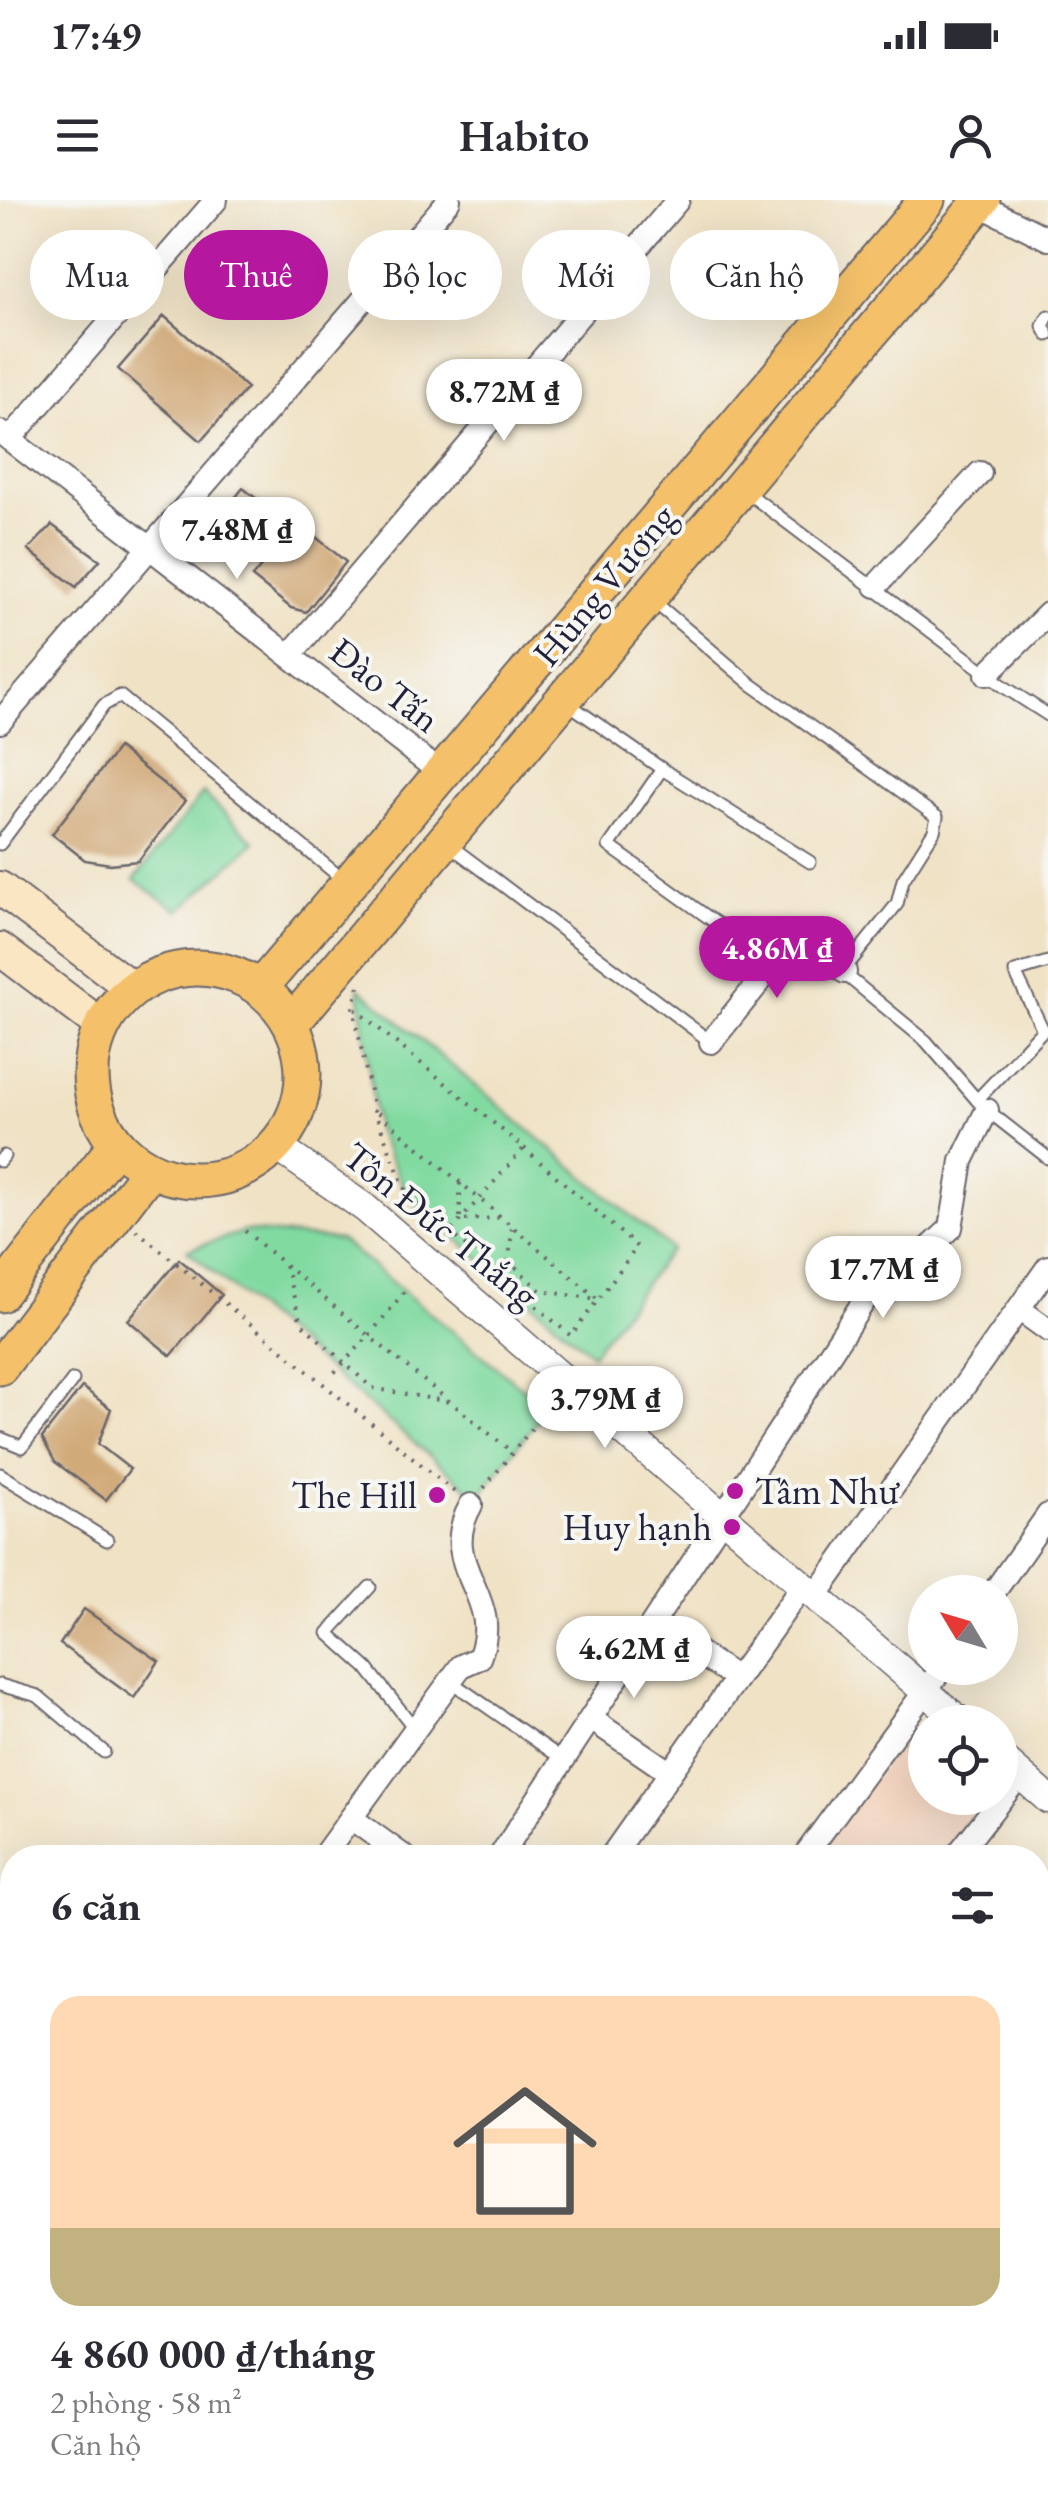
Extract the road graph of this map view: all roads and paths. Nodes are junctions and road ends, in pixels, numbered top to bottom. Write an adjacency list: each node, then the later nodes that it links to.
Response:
1 (216, 200): 9 (street)
2 (448, 200): 13 (street)
3 (678, 200): 17 (street)
4 (927, 200): 10 (main road, Hùng Vương)
5 (980, 202): 6 (street); 12 (main road, Hùng Vương)
6 (1045, 234)
7 (1048, 316): 8 (lane)
8 (1048, 334)
9 (5, 436): 13 (street, Đào Tấn)
10 (706, 459): 12 (main road); 24 (main road, Hùng Vương)
11 (980, 473): 14 (street)
12 (741, 487): 14 (lane); 15 (main road, Hùng Vương)
13 (149, 549): 17 (street, Đào Tấn); 19 (street)
14 (876, 586): 18 (lane)
15 (649, 597): 20 (main road, Hùng Vương); 34 (lane)
16 (1048, 614): 18 (street)
17 (290, 655): 24 (street, Đào Tấn)
18 (987, 674): 21 (lane)
19 (9, 695): 22 (street)
20 (563, 700): 23 (lane); 25 (main road, Hùng Vương)
21 (1048, 715)
22 (0, 722)
23 (662, 769): 27 (lane); 32 (lane)
24 (440, 774): 28 (main road, Hùng Vương)
25 (444, 841): 38 (main road, Hùng Vương); 40 (lane)
26 (0, 844): 28 (lane)
27 (810, 862)
28 (348, 884): 35 (main road, Hùng Vương)
29 (0, 888): 36 (main road)
30 (0, 949): 39 (main road)
31 (1048, 962): 41 (lane)
32 (773, 964): 34 (street); 40 (street)
33 (363, 972): 37 (path)
34 (845, 972): 41 (lane)
35 (260, 988): 36 (main road); 38 (main road)
36 (133, 989): 39 (main road)
37 (353, 1008): 42 (path); 45 (path)
38 (291, 1024): 44 (main road)
39 (102, 1026): 43 (main road)
40 (711, 1042)
41 (982, 1105): 46 (lane); 75 (street)
42 (374, 1110): 48 (path); 55 (path)
43 (116, 1144): 47 (main road); 58 (main road)
44 (276, 1146): 47 (main road); 68 (street, Tôn Đức Thắng)
45 (524, 1148): 49 (path); 60 (path)
46 (1048, 1158)
47 (150, 1170): 50 (main road)
48 (460, 1183): 49 (path); 52 (path)
49 (479, 1199): 51 (path); 52 (path)
50 (117, 1214): 65 (main road); 73 (path)
51 (501, 1217): 52 (path); 53 (path)
52 (460, 1220): 55 (path)
53 (512, 1227): 60 (path); 60 (path)
54 (245, 1231): 56 (path)
55 (450, 1232): 60 (path)
56 (285, 1265): 63 (path); 64 (path)
57 (1048, 1267): 61 (street)
58 (8, 1278)
59 (404, 1292): 63 (path)
60 (598, 1300)
61 (1020, 1309): 62 (street); 79 (street)
62 (1048, 1330)
63 (369, 1336): 64 (path); 69 (path)
64 (344, 1362): 66 (path); 69 (path)
65 (0, 1367)
66 (333, 1374)
67 (73, 1380): 70 (lane)
68 (568, 1382): 71 (path); 75 (street, Tôn Đức Thắng)
69 (450, 1402): 71 (path)
70 (0, 1438)
71 (512, 1452): 73 (path)
72 (0, 1474): 76 (lane)
73 (471, 1505): 81 (street)
74 (1048, 1514): 77 (street)
75 (726, 1516): 79 (street, Tôn Đức Thắng); 80 (street)
76 (107, 1540)
77 (1006, 1575)
78 (370, 1587): 88 (lane)
79 (810, 1590): 82 (street); 85 (street, Tôn Đức Thắng)
80 (654, 1624): 82 (street); 87 (street)
81 (456, 1673): 88 (street); 90 (lane)
82 (735, 1677): 91 (street)
83 (0, 1685): 89 (lane)
84 (930, 1685): 85 (street)
85 (925, 1692): 86 (street, Tôn Đức Thắng); 100 (street)
86 (941, 1705)
87 (591, 1719): 90 (street); 91 (street)
88 (415, 1729): 95 (street)
89 (104, 1752)
90 (564, 1760): 98 (street)
91 (669, 1772): 99 (street)
92 (1018, 1773): 93 (street)
93 (1048, 1798)
94 (981, 1815): 101 (street)
95 (351, 1818): 96 (street); 97 (street)
96 (331, 1845)
97 (388, 1845)
98 (508, 1845)
99 (619, 1845)
100 (813, 1845)
101 (963, 1845)

